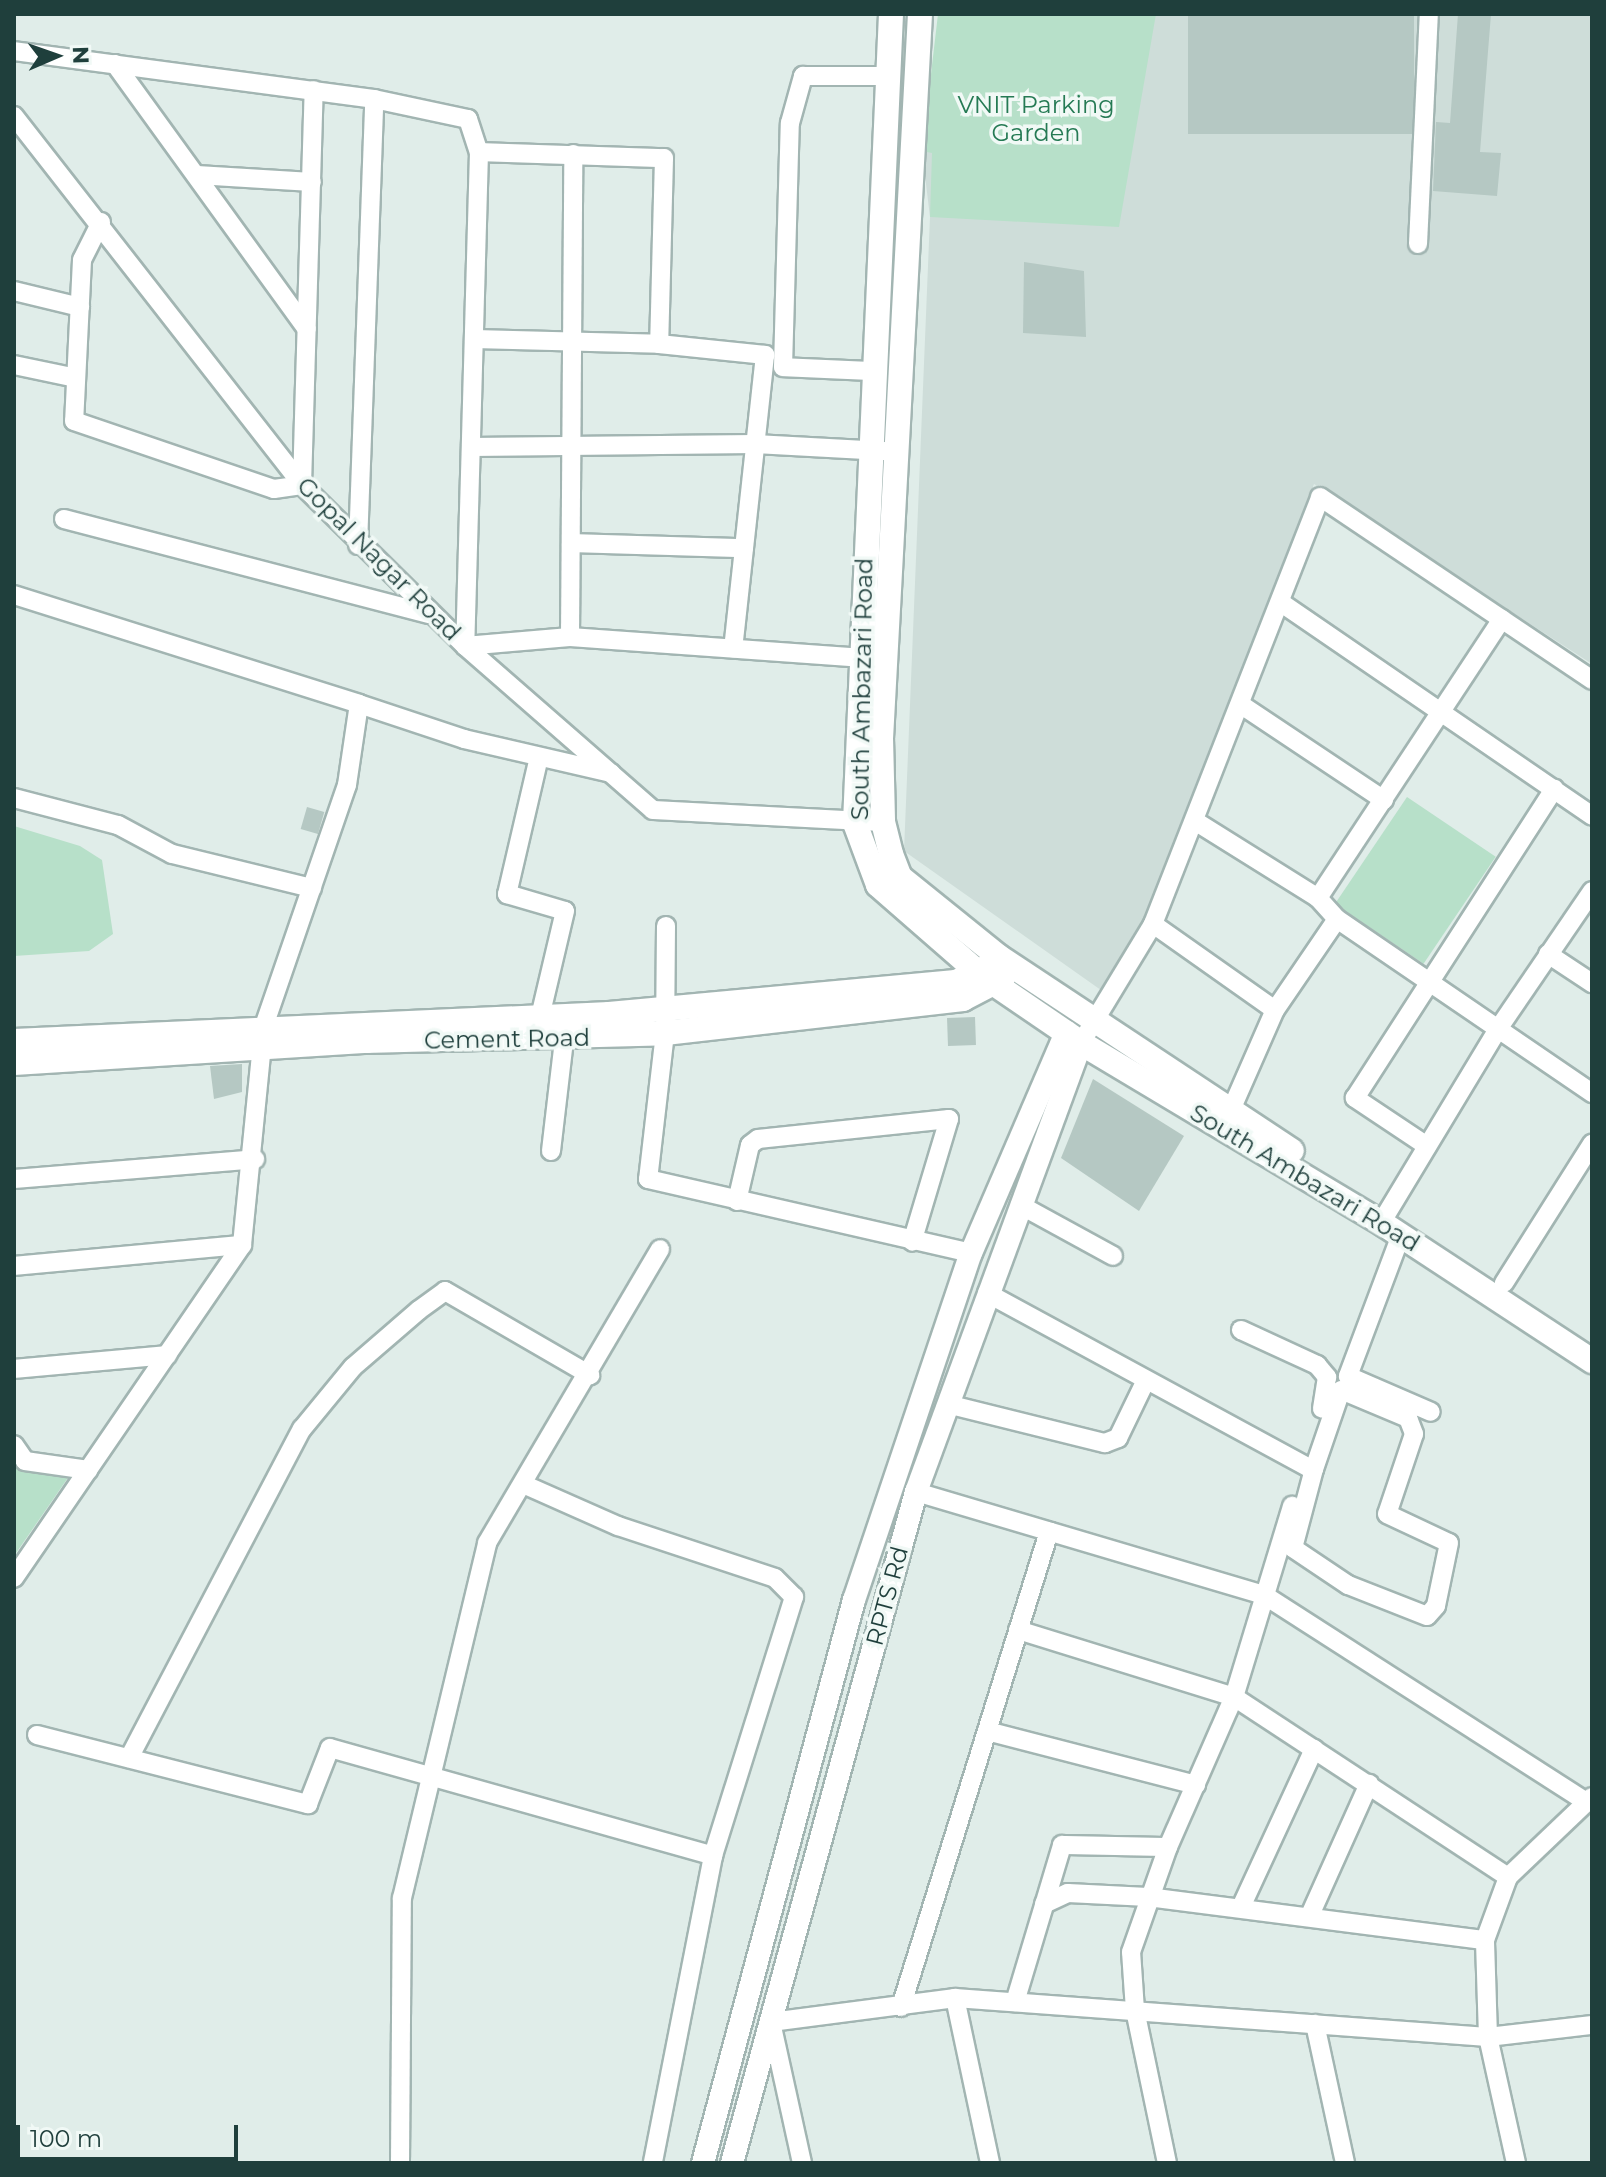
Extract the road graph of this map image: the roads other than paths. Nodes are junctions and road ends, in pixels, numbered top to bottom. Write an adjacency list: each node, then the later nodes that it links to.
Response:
1 (891, 14): 6 (main road, South Ambazari Road)
2 (920, 14): 29 (main road)
3 (1429, 14): 15 (street)
4 (14, 51): 5 (street)
5 (115, 64): 7 (street); 12 (street)
6 (888, 76): 24 (main road, South Ambazari Road); 24 (street)
7 (314, 90): 8 (street); 13 (street)
8 (374, 99): 10 (street); 33 (street)
9 (14, 116): 14 (street, Gopal Nagar Road)
10 (479, 152): 11 (street); 20 (street)
11 (573, 154): 21 (street); 22 (street)
12 (197, 175): 13 (street); 19 (street)
13 (312, 182): 19 (street)
14 (101, 222): 18 (street); 30 (street, Gopal Nagar Road)
15 (1418, 244)
16 (14, 276): 17 (street)
17 (20, 292): 18 (street)
18 (80, 307): 25 (street)
19 (307, 329): 30 (street)
20 (474, 339): 21 (street); 28 (street)
21 (572, 340): 22 (street); 27 (street)
22 (659, 344): 26 (street)
23 (14, 365): 25 (street)
24 (873, 371): 29 (main road, South Ambazari Road)
25 (76, 378): 30 (street)
26 (755, 444): 27 (street); 29 (street); 34 (street)
27 (571, 446): 28 (street); 32 (street)
28 (471, 447): 40 (street)
29 (882, 451): 42 (main road, South Ambazari Road); 54 (main road, South Ambazari Road)
30 (302, 485): 33 (street, Gopal Nagar Road)
31 (64, 519): 37 (street)
32 (571, 543): 34 (street); 39 (street)
33 (358, 545): 37 (street, Gopal Nagar Road)
34 (744, 548): 41 (street)
35 (14, 595): 44 (street)
36 (1280, 602): 38 (street); 45 (street); 46 (street)
37 (432, 615): 40 (street, Gopal Nagar Road)
38 (1502, 619): 43 (street); 46 (street)
39 (570, 637): 40 (street); 41 (street)
40 (465, 646): 48 (street, Gopal Nagar Road)
41 (733, 648): 42 (street)
42 (860, 658): 55 (main road, South Ambazari Road)
43 (1592, 680)
44 (359, 704): 47 (street); 56 (street)
45 (1240, 704): 51 (street); 53 (street)
46 (1442, 713): 49 (street); 51 (street)
47 (539, 757): 48 (street); 68 (street)
48 (611, 773): 55 (street, Gopal Nagar Road)
49 (1554, 789): 52 (street); 65 (street)
50 (14, 798): 56 (street)
51 (1384, 800): 58 (street)
52 (1592, 816)
53 (1195, 821): 58 (street); 60 (street)
54 (883, 822): 55 (street, Gopal Nagar Road); 63 (main road, South Ambazari Road)
55 (855, 823): 64 (main road, South Ambazari Road)
56 (312, 888): 72 (street)
57 (1592, 891): 62 (street)
58 (1318, 898): 59 (street)
59 (1337, 919): 65 (street); 67 (street)
60 (1153, 924): 67 (street); 69 (street)
61 (666, 926): 70 (street)
62 (1548, 954): 66 (street); 71 (street)
63 (1007, 962): 64 (main road, Cement Road); 69 (main road, South Ambazari Road)
64 (988, 980): 70 (main road, Cement Road); 73 (main road, South Ambazari Road)
65 (1428, 981): 71 (street); 80 (street)
66 (1592, 983)
67 (1275, 1010): 78 (street)
68 (540, 1017): 70 (main road, Cement Road); 72 (main road, Cement Road)
69 (1094, 1020): 73 (street); 78 (main road, South Ambazari Road)
70 (665, 1021): 74 (main road, Cement Road); 84 (street)
71 (1498, 1029): 77 (street); 80 (street)
72 (266, 1037): 74 (main road, Cement Road); 75 (main road, Cement Road); 76 (main road, Cement Road); 82 (street)
73 (1074, 1038): 85 (street, RPTS Rd); 86 (main road, South Ambazari Road); 90 (street)
74 (564, 1040): 81 (street)
75 (14, 1041)
76 (14, 1063)
77 (1592, 1093)
78 (1231, 1110): 86 (main road, South Ambazari Road)
79 (1592, 1144): 93 (street)
80 (1427, 1146): 86 (street)
81 (551, 1151)
82 (255, 1159): 83 (street); 88 (street)
83 (14, 1179)
84 (737, 1201): 87 (street); 87 (street)
85 (1020, 1205): 91 (street); 94 (street, RPTS Rd)
86 (1390, 1223): 93 (main road, South Ambazari Road); 98 (main road, South Ambazari Road); 103 (street)
87 (912, 1242): 90 (street)
88 (242, 1245): 92 (street); 97 (street)
89 (660, 1249): 100 (street)
90 (971, 1253): 142 (street)
91 (1113, 1256)
92 (14, 1266)
93 (1504, 1283): 96 (main road, South Ambazari Road)
94 (987, 1293): 101 (street); 102 (street, RPTS Rd); 105 (street)
95 (1241, 1330): 106 (street)
96 (1592, 1342)
97 (167, 1355): 99 (street); 107 (street)
98 (1592, 1361)
99 (14, 1369)
100 (590, 1375): 108 (street); 119 (street)
101 (1146, 1380): 102 (street); 105 (street)
102 (947, 1404): 109 (street, RPTS Rd)
103 (1431, 1412)
104 (14, 1445): 107 (street)
105 (1277, 1451): 106 (street)
106 (1309, 1468): 111 (street); 111 (street)
107 (88, 1470): 112 (street)
108 (523, 1484): 120 (street); 125 (street)
109 (916, 1492): 110 (street); 136 (street, RPTS Rd)
110 (1049, 1532): 113 (street); 114 (street)
111 (1290, 1536): 113 (street)
112 (14, 1578)
113 (1264, 1595): 115 (street); 123 (street)
114 (1018, 1630): 115 (street); 116 (street)
115 (1234, 1697): 118 (street); 122 (street)
116 (987, 1731): 122 (street); 134 (street)
117 (37, 1735): 119 (street)
118 (1314, 1749): 121 (street); 129 (street)
119 (129, 1758): 120 (street)
120 (427, 1776): 125 (street); 140 (street)
121 (1369, 1784): 126 (street); 130 (street)
122 (1196, 1785): 124 (street)
123 (1589, 1800): 126 (street)
124 (1168, 1847): 127 (street); 128 (street)
125 (713, 1856): 141 (street)
126 (1508, 1877): 131 (street)
127 (1148, 1897): 128 (street); 129 (street); 135 (street)
128 (1044, 1904): 133 (street)
129 (1242, 1905): 130 (street)
130 (1310, 1915): 131 (street)
131 (1485, 1940): 139 (street)
132 (955, 1998): 133 (street); 134 (street); 145 (street)
133 (1015, 2002): 135 (street)
134 (901, 2007): 136 (street)
135 (1135, 2010): 137 (street); 146 (street)
136 (771, 2022): 143 (street, RPTS Rd); 144 (street)
137 (1315, 2024): 139 (street); 147 (street)
138 (1592, 2025): 139 (street)
139 (1488, 2037): 148 (street)
140 (400, 2163)
141 (653, 2163)
142 (703, 2163)
143 (732, 2163)
144 (802, 2163)
145 (990, 2163)
146 (1167, 2163)
147 (1345, 2163)
148 (1516, 2163)

